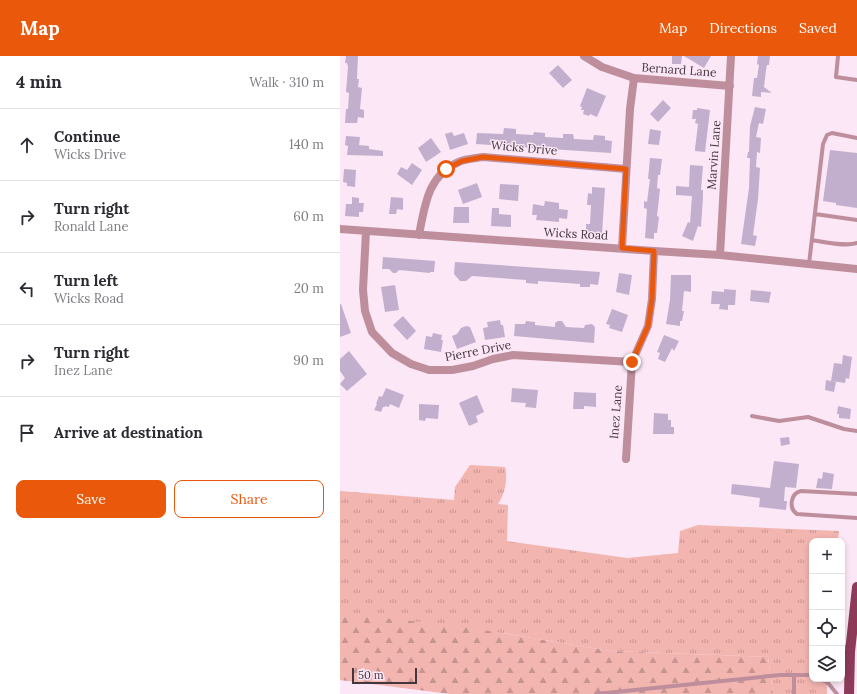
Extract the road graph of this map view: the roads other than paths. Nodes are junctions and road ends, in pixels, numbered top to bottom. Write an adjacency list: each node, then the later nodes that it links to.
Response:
1 (584, 56): 4 (street, Bernard Lane)
2 (731, 56): 6 (street, Marvin Lane)
3 (838, 56): 5 (lane)
4 (634, 78): 6 (street, Bernard Lane); 8 (street)
5 (857, 80)
6 (730, 86): 18 (street, Marvin Lane)
7 (857, 138): 9 (lane)
8 (626, 169): 13 (street, Wicks Drive); 16 (street)
9 (815, 214): 10 (lane); 14 (lane)
10 (857, 220)
11 (340, 229): 12 (street, Wicks Road)
12 (366, 231): 13 (street, Wicks Road); 21 (street, Pierre Drive)
13 (419, 235): 16 (street, Wicks Road)
14 (812, 240): 15 (lane); 19 (lane)
15 (857, 243)
16 (622, 248): 17 (street, Wicks Road)
17 (654, 251): 18 (street, Wicks Road); 21 (street, Inez Lane)
18 (720, 255): 19 (street, Wicks Road)
19 (809, 265): 20 (street, Wicks Road)
20 (857, 269)
21 (632, 362): 24 (street, Inez Lane)
22 (752, 416): 23 (lane)
23 (857, 431)
24 (626, 459)
25 (857, 494): 26 (lane)
26 (857, 518)
27 (857, 586): 28 (main road)
28 (851, 641): 29 (lane); 39 (main road)
29 (845, 649)
30 (794, 675): 31 (lane); 33 (lane); 37 (lane)
31 (809, 675)
32 (826, 682): 38 (lane)
33 (659, 688): 34 (lane); 36 (lane)
34 (608, 693): 35 (lane)
35 (596, 694)
36 (659, 694)
37 (794, 694)
38 (837, 694)
39 (849, 694)

